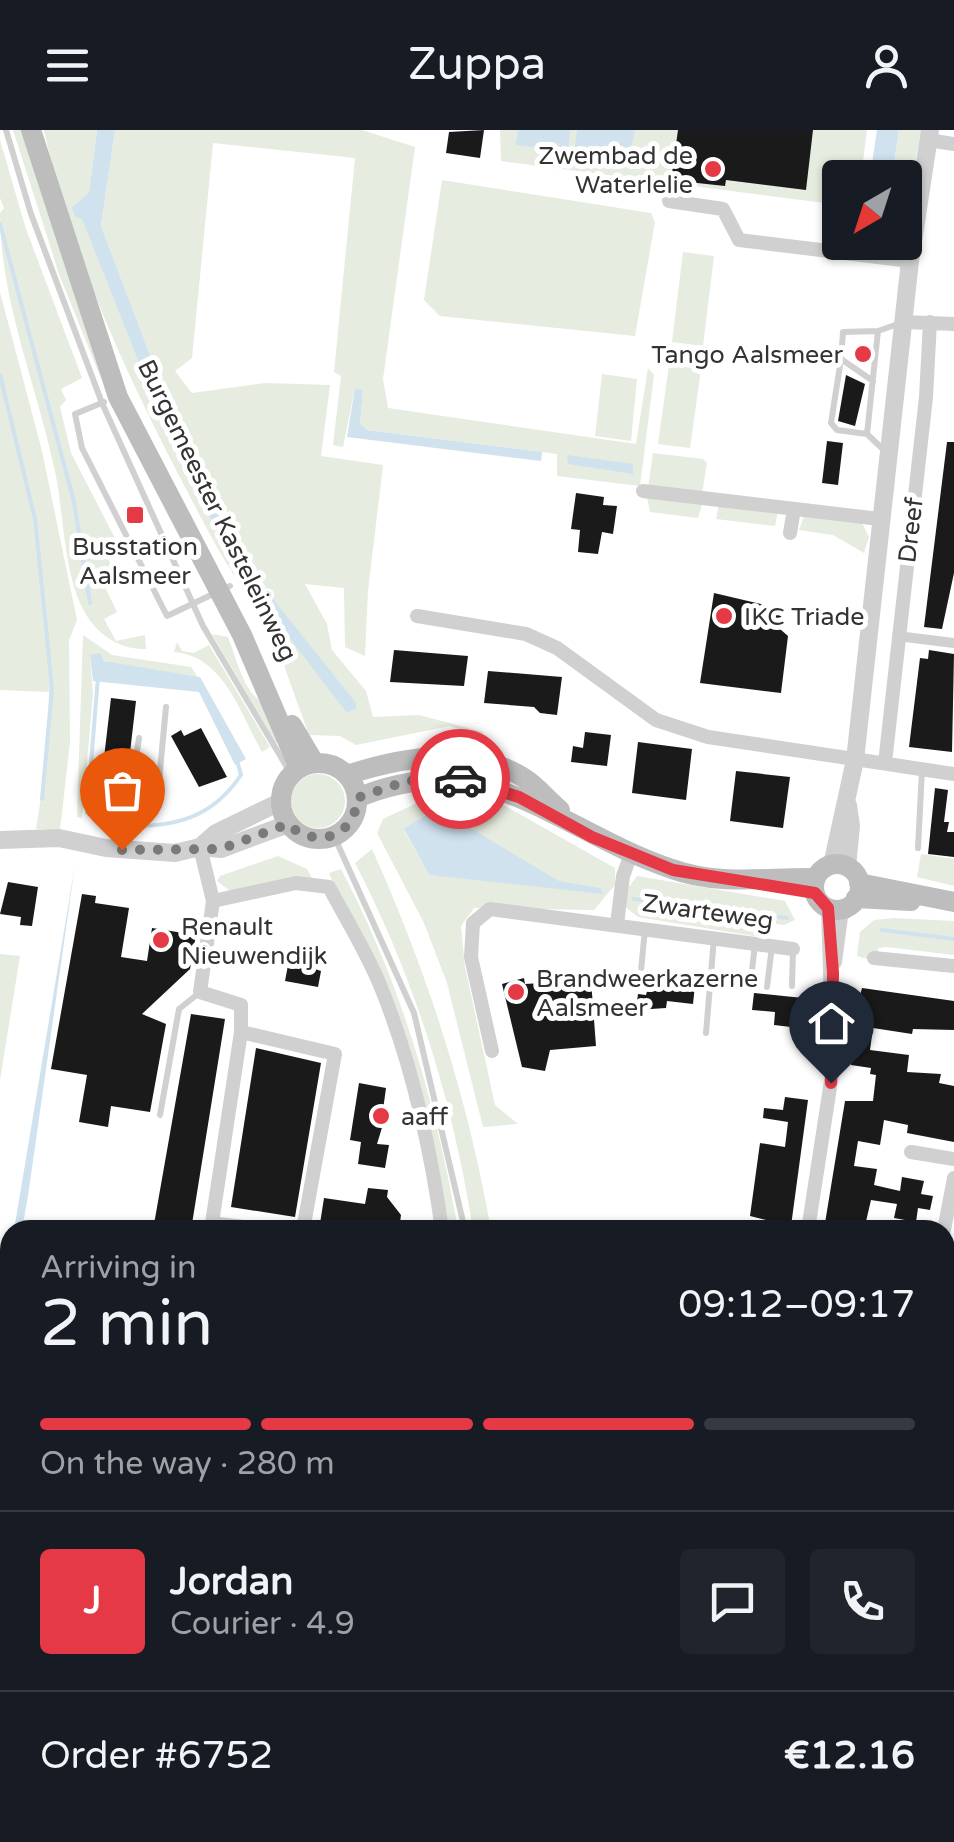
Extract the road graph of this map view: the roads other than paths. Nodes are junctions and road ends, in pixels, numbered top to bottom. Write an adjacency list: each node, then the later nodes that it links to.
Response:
1 (6, 130): 13 (lane)
2 (31, 130): 13 (main road, Burgemeester Kasteleinweg)
3 (929, 135): 4 (street); 6 (street, Dreef)
4 (954, 144)
5 (669, 201): 6 (street)
6 (910, 261): 7 (street, Dreef)
7 (904, 322): 8 (street); 10 (lane); 15 (street, Dreef)
8 (930, 322): 9 (street); 23 (street, Dreef)
9 (954, 324)
10 (878, 331): 11 (lane); 12 (lane)
11 (840, 359): 12 (lane); 14 (lane)
12 (872, 381): 14 (lane)
13 (116, 397): 20 (main road, Burgemeester Kasteleinweg); 21 (lane); 21 (lane)
14 (867, 434): 15 (lane)
15 (888, 454): 18 (street, Dreef)
16 (643, 491): 17 (street, Dreef)
17 (794, 509): 18 (street, Dreef); 19 (street)
18 (880, 519): 27 (street, Dreef)
19 (790, 534)
20 (224, 589): 21 (lane); 29 (main road, Burgemeester Kasteleinweg)
21 (195, 603): 29 (lane)
22 (417, 616): 27 (street)
23 (897, 636): 24 (street); 28 (street, Dreef)
24 (954, 643)
25 (166, 707): 35 (lane)
26 (138, 738): 35 (lane)
27 (855, 760): 28 (street); 44 (street, Dreef)
28 (885, 763): 30 (street)
29 (301, 768): 32 (main road); 34 (main road)
30 (922, 769): 31 (street); 41 (lane)
31 (954, 774)
32 (346, 775): 33 (main road); 38 (main road, Zwarteweg)
33 (357, 798): 37 (main road); 38 (main road, Zwarteweg)
34 (280, 802): 36 (main road); 40 (street)
35 (127, 820): 42 (lane)
36 (288, 824): 37 (main road); 40 (street)
37 (334, 836): 70 (lane)
38 (592, 837): 43 (main road, Zwarteweg)
39 (0, 840): 42 (street)
40 (200, 847): 42 (street); 45 (street)
41 (918, 848)
42 (114, 849)
43 (632, 854): 44 (main road, Zwarteweg); 47 (street, Zwarteweg)
44 (837, 888): 46 (main road, Zwarteweg); 71 (street)
45 (213, 901): 59 (street); 69 (street)
46 (954, 902)
47 (616, 924): 48 (street, Zwarteweg); 62 (street, Zwarteweg)
48 (645, 928): 49 (street, Zwarteweg); 55 (lane)
49 (714, 936): 50 (street, Zwarteweg); 61 (lane)
50 (755, 942): 51 (street, Zwarteweg); 58 (lane)
51 (772, 945): 52 (street, Zwarteweg); 57 (lane)
52 (794, 948): 56 (lane)
53 (874, 958): 54 (street)
54 (954, 966)
55 (640, 980)
56 (792, 986)
57 (767, 987)
58 (750, 988)
59 (200, 992): 60 (street); 63 (lane)
60 (241, 1032): 67 (street); 68 (street)
61 (706, 1033)
62 (492, 1051)
63 (160, 1115)
64 (910, 1152): 65 (street)
65 (954, 1160)
66 (954, 1178): 72 (street)
67 (212, 1220)
68 (305, 1220)
69 (440, 1220)
70 (463, 1220)
71 (810, 1220)
72 (946, 1220)

